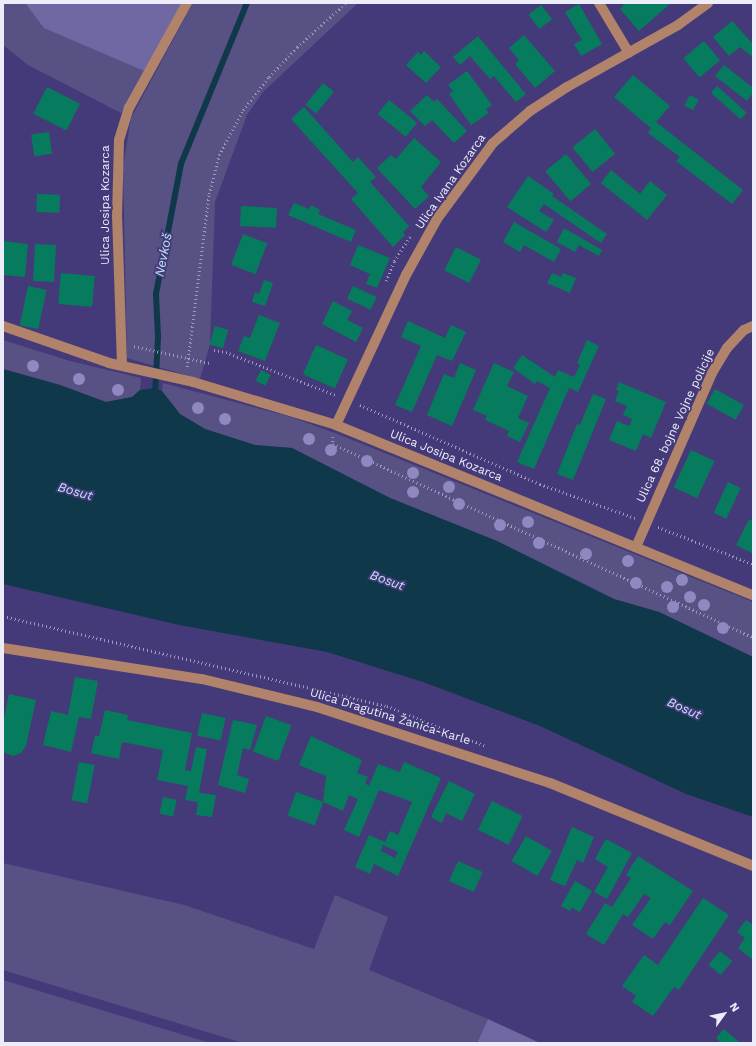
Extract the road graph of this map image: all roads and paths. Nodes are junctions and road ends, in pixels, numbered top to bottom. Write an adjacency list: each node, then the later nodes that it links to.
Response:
1 (188, 3): 12 (street, Ulica Josipa Kozarca)
2 (346, 3): 10 (path)
3 (598, 3): 5 (street)
4 (708, 3): 5 (street, Ulica Ivana Kozarca)
5 (629, 53): 14 (street, Ulica Ivana Kozarca)
6 (3, 326): 12 (street, Ulica Josipa Kozarca)
7 (753, 326): 16 (street, Ulica 68. bojne Vojne policije)
8 (143, 347): 10 (path)
9 (214, 350): 14 (path)
10 (189, 358): 11 (path); 13 (path)
11 (209, 363)
12 (122, 365): 13 (street, Ulica Josipa Kozarca)
13 (186, 380): 15 (street, Ulica Josipa Kozarca)
14 (348, 400): 15 (street, Ulica Ivana Kozarca); 16 (path)
15 (336, 425): 17 (street, Ulica Josipa Kozarca); 20 (path)
16 (646, 522): 17 (street, Ulica 68. bojne Vojne policije); 18 (path)
17 (636, 547): 19 (street, Ulica Josipa Kozarca)
18 (753, 564)
19 (753, 595)
20 (753, 637)
21 (3, 648): 22 (street, Ulica Dragutina Žanića-Karle)
22 (753, 866)

